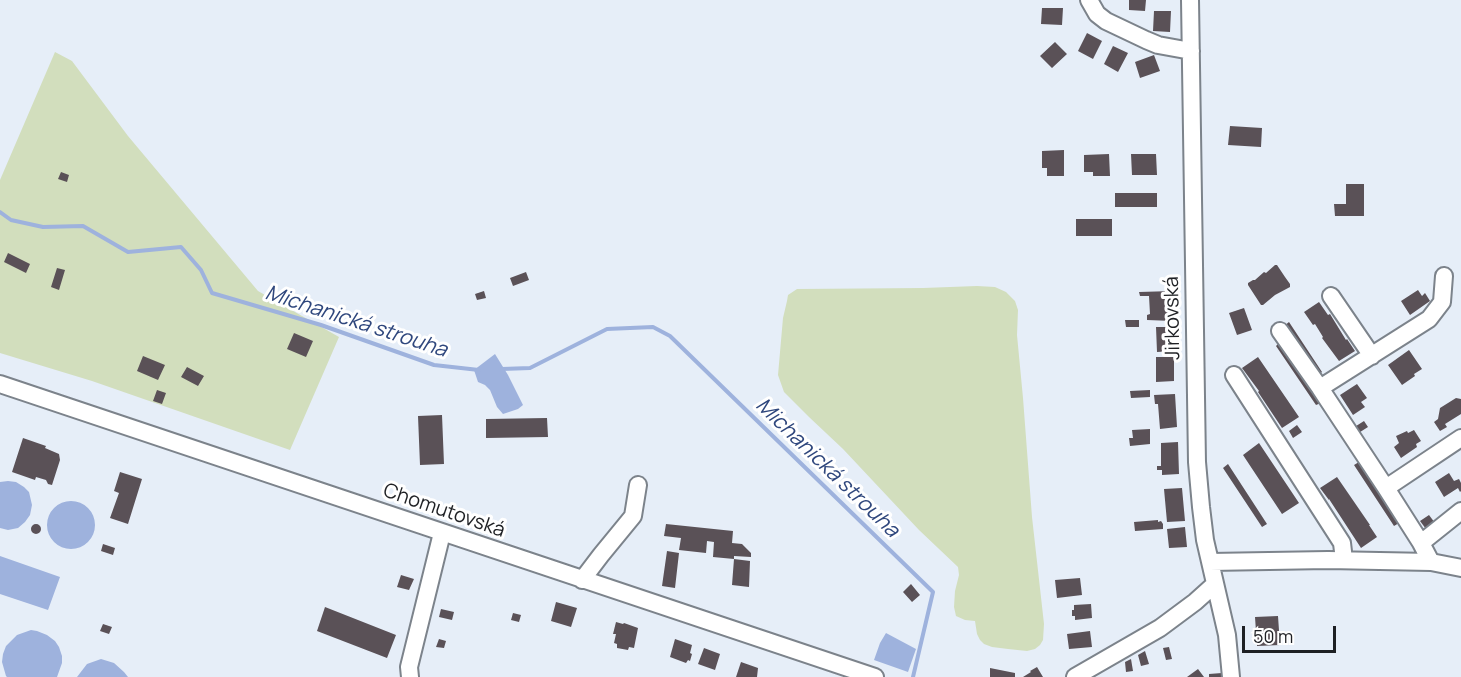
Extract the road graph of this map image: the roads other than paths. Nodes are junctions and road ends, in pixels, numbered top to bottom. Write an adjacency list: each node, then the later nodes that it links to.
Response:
1 (1089, 0): 3 (street)
2 (1190, 0): 3 (street, Jirkovská)
3 (1191, 51): 18 (street, Jirkovská)
4 (1444, 276): 7 (street)
5 (1331, 296): 7 (street)
6 (1280, 331): 10 (street)
7 (1372, 356): 10 (street)
8 (1234, 375): 17 (street)
9 (0, 384): 15 (street, Chomutovská)
10 (1320, 388): 13 (street)
11 (1461, 438): 13 (street)
12 (638, 485): 21 (street)
13 (1386, 488): 16 (street)
14 (1461, 511): 16 (street)
15 (442, 533): 21 (street, Chomutovská); 23 (street)
16 (1421, 543): 19 (street)
17 (1344, 560): 18 (street); 19 (street)
18 (1210, 562): 22 (street, Jirkovská)
19 (1431, 562): 20 (street)
20 (1461, 568)
21 (582, 580): 24 (street, Chomutovská)
22 (1215, 584): 25 (street); 26 (street, Jirkovská)
23 (410, 677)
24 (875, 677)
25 (1075, 677)
26 (1231, 677)

